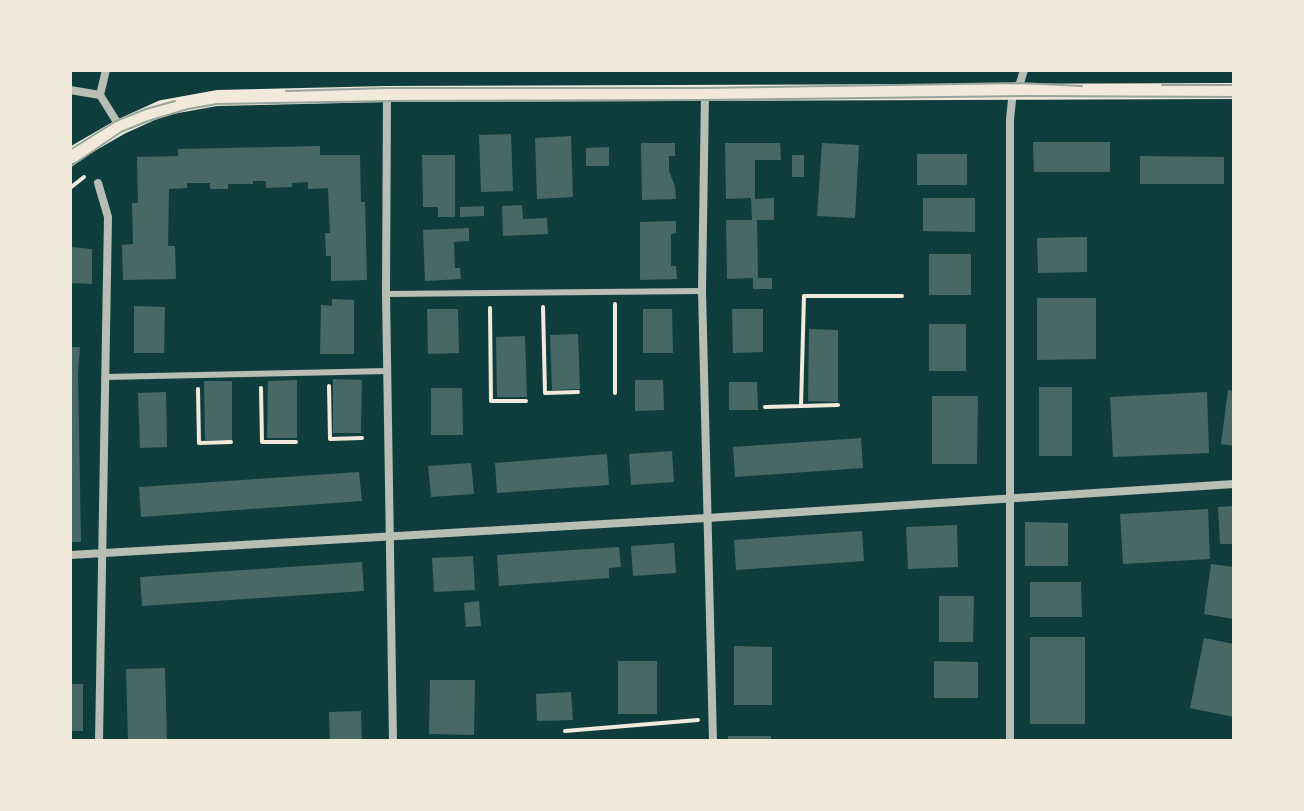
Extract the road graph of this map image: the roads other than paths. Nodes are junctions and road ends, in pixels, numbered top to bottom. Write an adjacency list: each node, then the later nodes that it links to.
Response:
1 (106, 70): 8 (street)
2 (1024, 70): 4 (street)
3 (70, 90): 8 (street)
4 (1013, 91): 5 (main road); 7 (main road); 17 (street)
5 (1234, 91)
6 (387, 94): 7 (main road); 9 (main road); 13 (street)
7 (705, 94): 12 (street)
8 (100, 95): 9 (street)
9 (120, 127): 10 (main road)
10 (70, 156)
11 (98, 183): 15 (street)
12 (702, 291): 13 (lane); 18 (street)
13 (386, 294): 14 (street)
14 (388, 371): 15 (lane); 19 (street)
15 (105, 377): 20 (street)
16 (1234, 484): 17 (street)
17 (1011, 497): 18 (street); 25 (street)
18 (707, 518): 19 (street); 24 (street)
19 (390, 536): 20 (street); 23 (street)
20 (102, 553): 21 (street); 22 (street)
21 (70, 555)
22 (99, 741)
23 (393, 741)
24 (713, 741)
25 (1010, 741)

